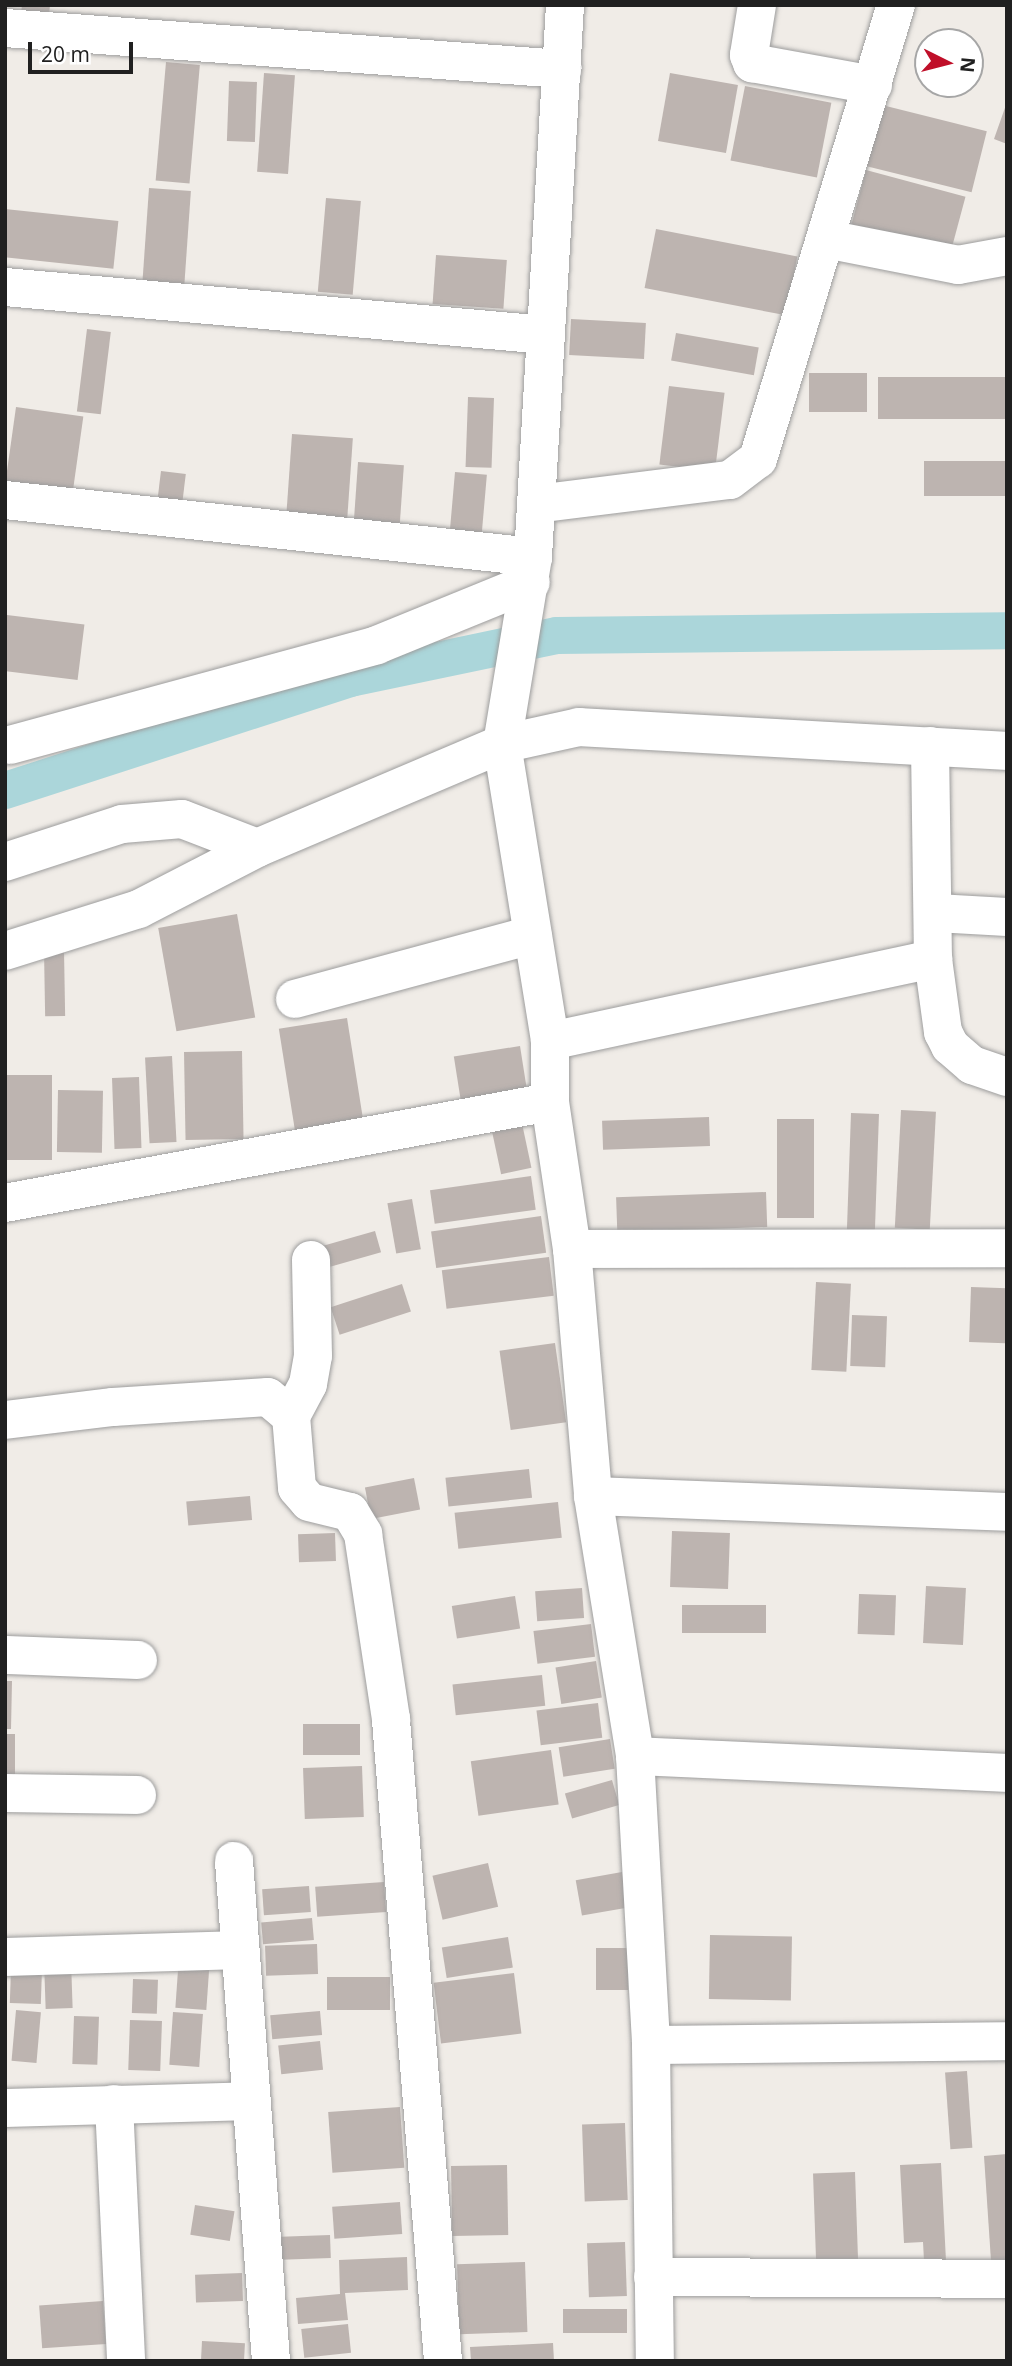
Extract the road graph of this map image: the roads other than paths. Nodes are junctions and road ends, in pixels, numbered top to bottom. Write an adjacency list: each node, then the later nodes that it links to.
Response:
1 (565, 5): 5 (street)
2 (757, 5): 6 (street)
3 (896, 5): 6 (street)
4 (5, 28): 5 (street)
5 (562, 69): 10 (street)
6 (873, 85): 7 (street)
7 (826, 239): 8 (street); 12 (street)
8 (1007, 256)
9 (5, 287): 10 (street)
10 (546, 334): 12 (street)
11 (5, 500): 13 (street)
12 (536, 504): 13 (street)
13 (530, 582): 14 (street); 15 (street)
14 (502, 744): 16 (street); 18 (street); 22 (street)
15 (10, 745)
16 (930, 746): 17 (street); 20 (street)
17 (1007, 751)
18 (257, 848): 19 (street); 23 (street)
19 (5, 862)
20 (936, 914): 21 (street); 24 (street)
21 (1007, 917)
22 (533, 935): 25 (street); 26 (street)
23 (5, 951)
24 (933, 960): 26 (street); 27 (street)
25 (295, 999)
26 (550, 1041): 28 (street)
27 (1007, 1077)
28 (550, 1102): 29 (street); 31 (street)
29 (5, 1203)
30 (1007, 1248): 31 (street)
31 (572, 1249): 35 (street)
32 (311, 1260): 33 (street)
33 (291, 1416): 34 (street); 55 (street)
34 (5, 1420)
35 (593, 1496): 36 (street); 39 (street)
36 (1007, 1512)
37 (5, 1655): 38 (street)
38 (138, 1660)
39 (635, 1756): 40 (street); 47 (street)
40 (1007, 1773)
41 (5, 1793): 42 (street)
42 (137, 1794)
43 (234, 1861): 44 (street)
44 (240, 1950): 45 (street); 48 (street)
45 (5, 1957)
46 (1007, 2041): 47 (street)
47 (651, 2045): 51 (street)
48 (250, 2101): 49 (street); 54 (street)
49 (114, 2104): 50 (street); 53 (street)
50 (5, 2108)
51 (653, 2277): 52 (street); 56 (street)
52 (1007, 2279)
53 (126, 2361)
54 (271, 2361)
55 (443, 2361)
56 (655, 2361)

